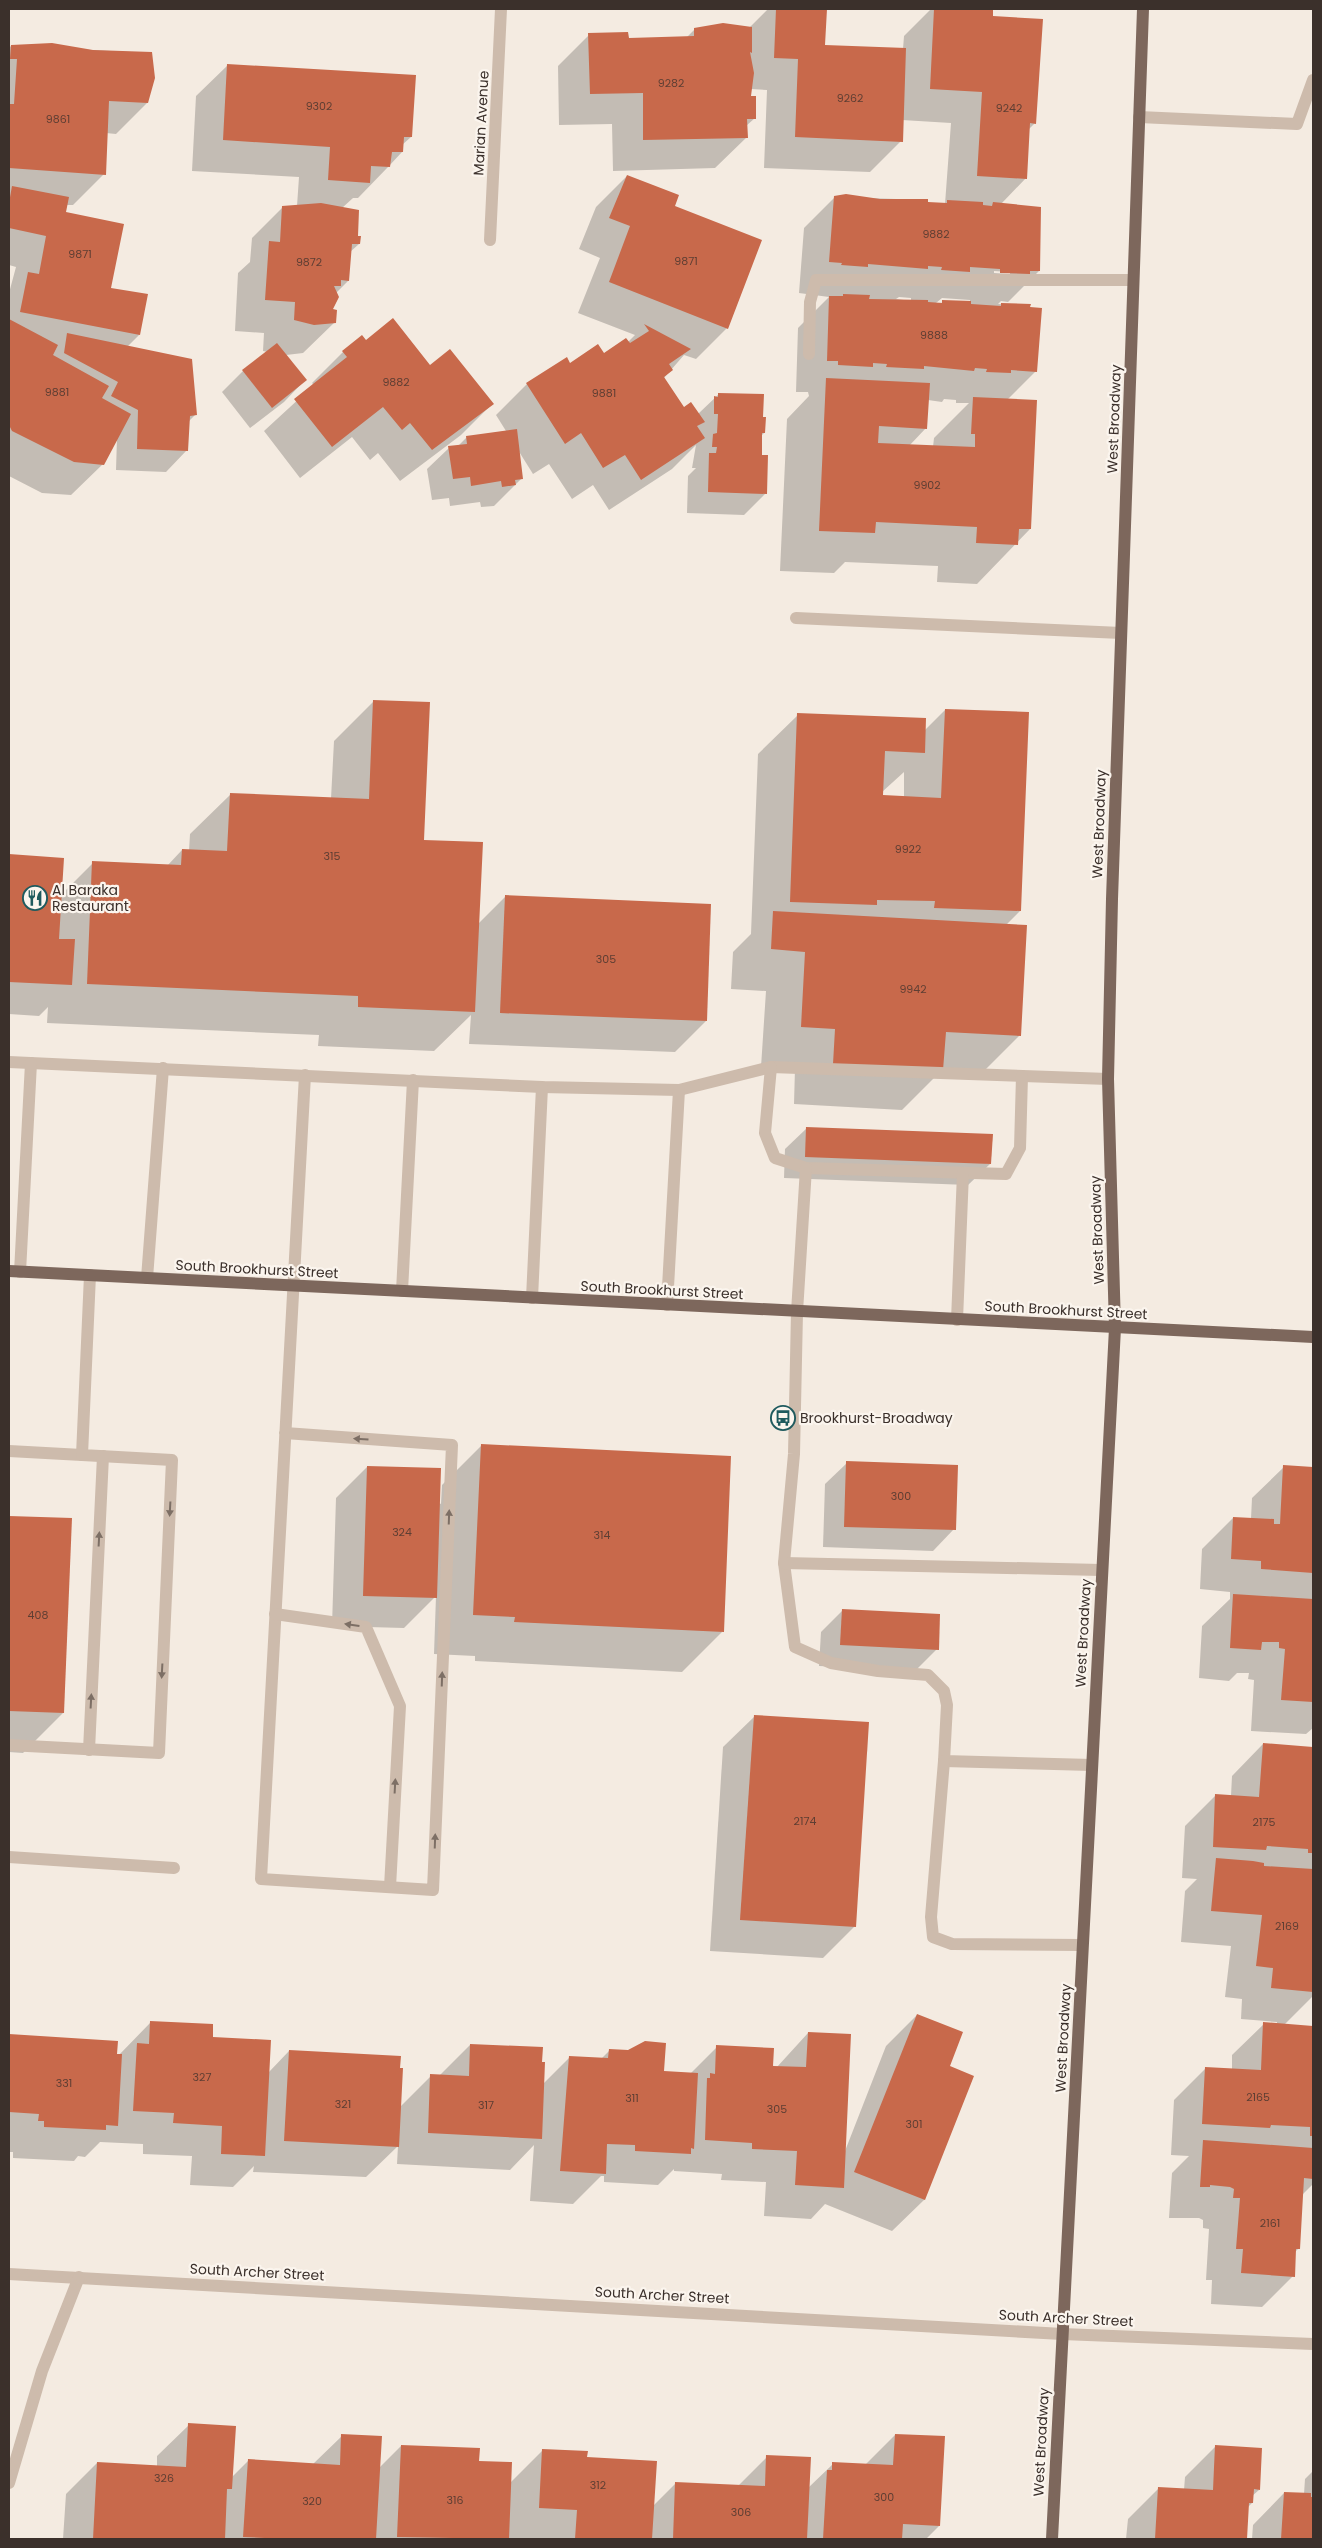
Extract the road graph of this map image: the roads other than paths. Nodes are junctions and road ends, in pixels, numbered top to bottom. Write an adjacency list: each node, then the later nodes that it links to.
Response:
1 (501, 9): 5 (street, Marian Avenue)
2 (1143, 9): 4 (main road, West Broadway)
3 (1313, 80): 4 (street)
4 (1139, 117): 6 (main road, West Broadway)
5 (490, 240)
6 (1133, 280): 7 (street); 9 (main road, West Broadway)
7 (809, 354)
8 (796, 618): 9 (street)
9 (1121, 633): 17 (main road, West Broadway)
10 (9, 1062): 11 (street)
11 (31, 1063): 13 (street); 22 (street)
12 (771, 1067): 15 (street); 19 (street); 20 (street)
13 (162, 1068): 14 (street); 24 (street)
14 (305, 1075): 16 (street); 25 (street)
15 (1022, 1076): 17 (street); 21 (street)
16 (414, 1080): 18 (street); 26 (street)
17 (1108, 1080): 31 (main road, West Broadway)
18 (542, 1087): 19 (street); 27 (street)
19 (680, 1090): 28 (street)
20 (806, 1168): 21 (street); 29 (street)
21 (963, 1173): 30 (street)
22 (14, 1271): 23 (main road, South Brookhurst Street)
23 (90, 1275): 24 (main road, South Brookhurst Street); 35 (street)
24 (146, 1278): 25 (main road, South Brookhurst Street)
25 (293, 1286): 26 (main road, South Brookhurst Street); 33 (street)
26 (402, 1291): 27 (main road, South Brookhurst Street)
27 (532, 1298): 28 (main road, South Brookhurst Street)
28 (667, 1305): 29 (main road, South Brookhurst Street)
29 (796, 1312): 30 (main road, South Brookhurst Street); 37 (street)
30 (957, 1320): 31 (main road, South Brookhurst Street)
31 (1115, 1328): 32 (main road, South Brookhurst Street); 38 (main road, West Broadway)
32 (1313, 1337)
33 (285, 1433): 39 (street); 46 (street, one-way to 33)
34 (9, 1451): 35 (street)
35 (82, 1454): 36 (street)
36 (103, 1456): 41 (street, one-way to 36); 41 (street, one-way to 41)
37 (784, 1562): 38 (street); 42 (street)
38 (1101, 1570): 43 (main road, West Broadway)
39 (275, 1614): 46 (street, one-way to 39); 46 (street)
40 (9, 1746): 41 (street)
41 (89, 1750)
42 (944, 1761): 43 (street); 47 (street)
43 (1092, 1766): 47 (main road, West Broadway)
44 (9, 1857): 45 (street)
45 (174, 1868)
46 (390, 1887)
47 (1082, 1945): 50 (main road, West Broadway)
48 (9, 2274): 49 (street, South Archer Street)
49 (79, 2277): 50 (street, South Archer Street); 52 (street)
50 (1062, 2334): 51 (street, South Archer Street); 53 (main road, West Broadway)
51 (1313, 2344)
52 (9, 2483)
53 (1052, 2539)

